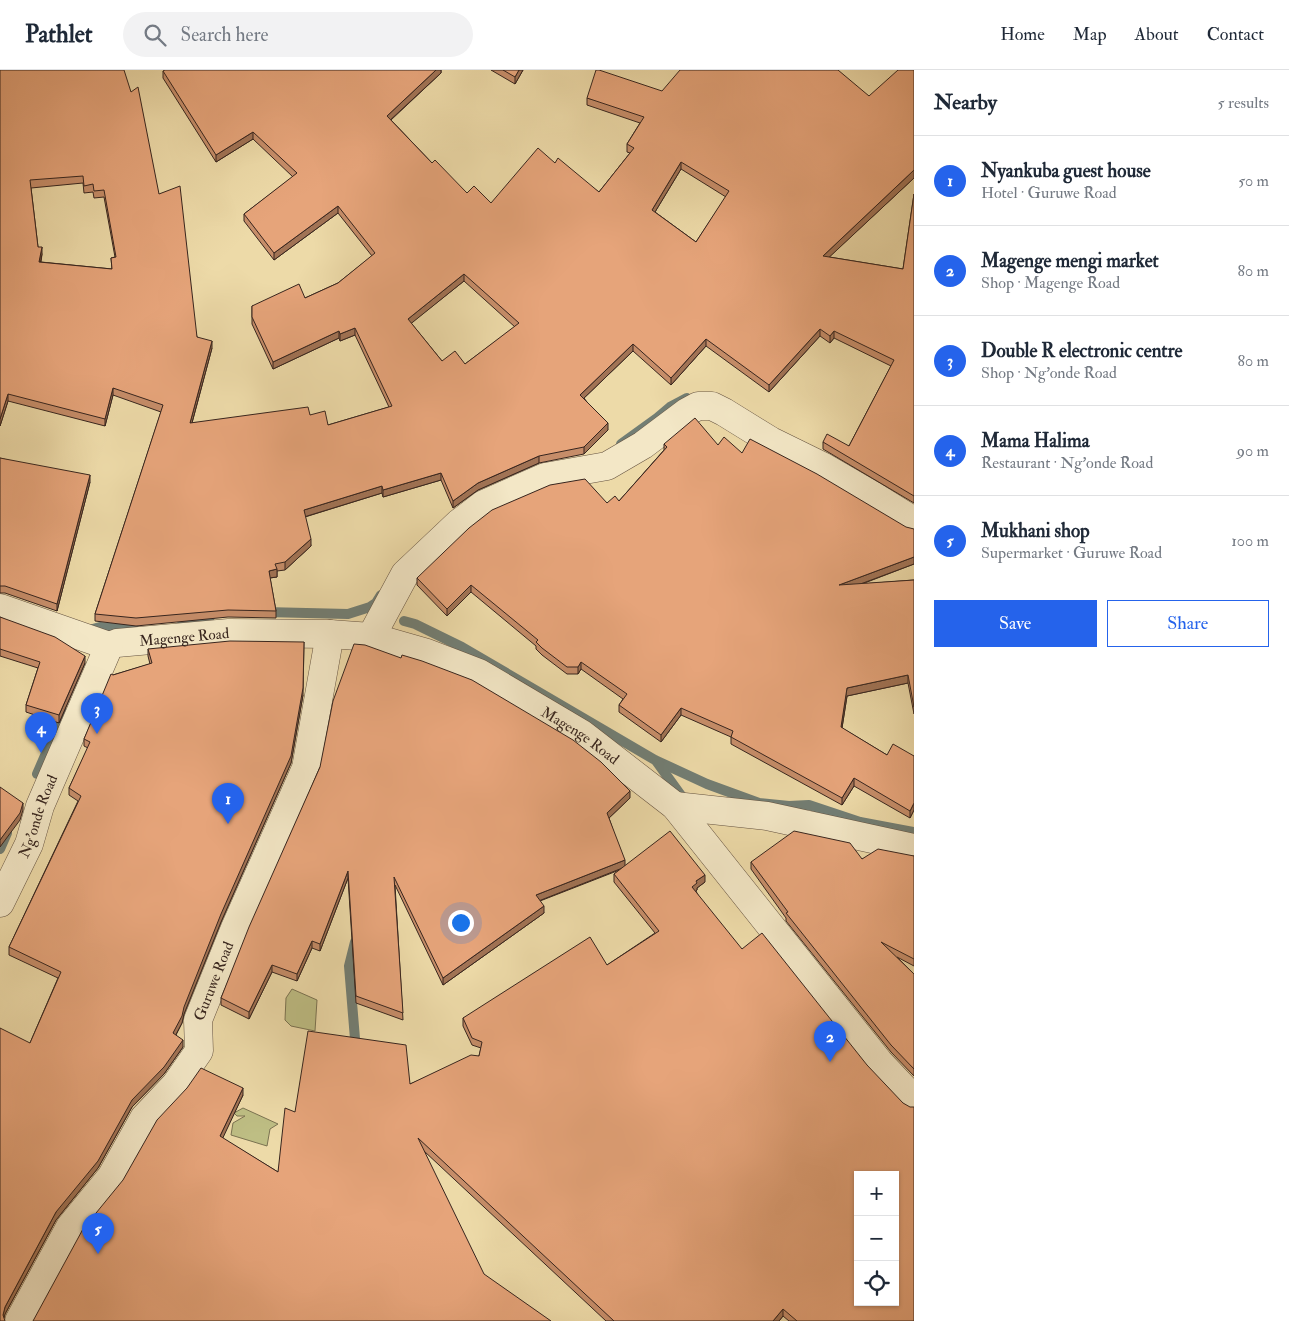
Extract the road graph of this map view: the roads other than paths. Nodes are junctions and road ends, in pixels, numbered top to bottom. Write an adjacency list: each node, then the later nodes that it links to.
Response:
1 (914, 521): 4 (street)
2 (0, 608): 5 (street)
3 (330, 634): 4 (street, Magenge Road); 5 (street, Magenge Road); 10 (street, Guruwe Road)
4 (371, 638): 6 (street, Magenge Road)
5 (108, 646): 8 (street, Ng'onde Road)
6 (675, 806): 7 (street); 9 (street, Magenge Road)
7 (914, 848)
8 (0, 903)
9 (914, 1099)
10 (19, 1321)

